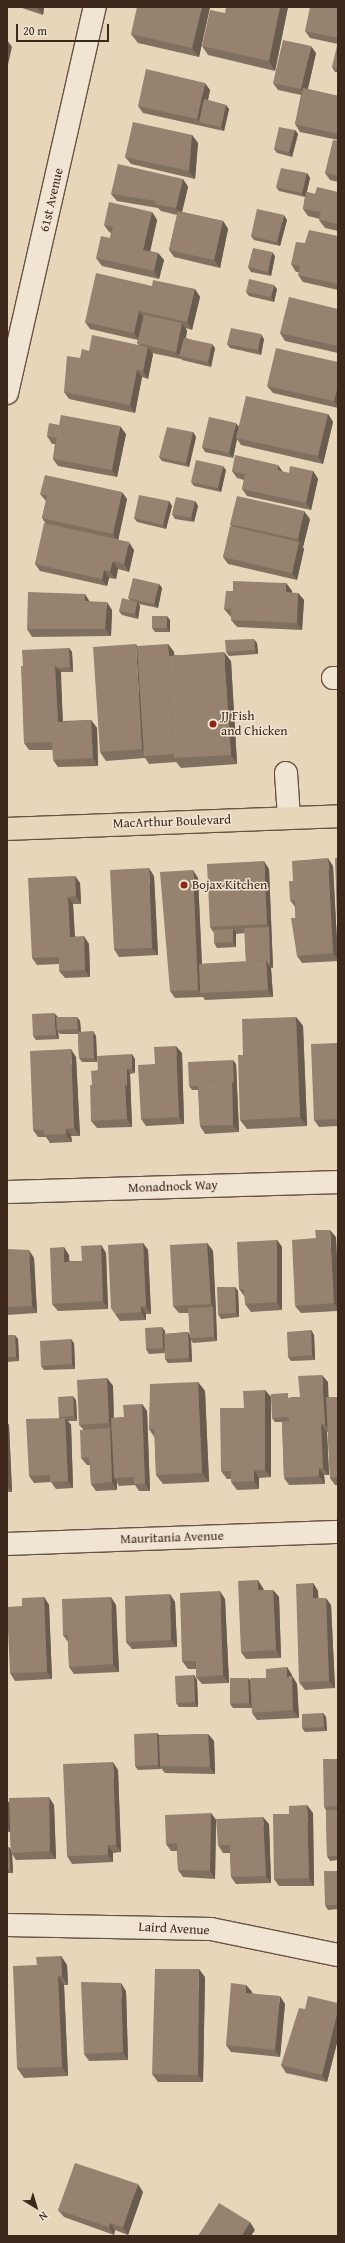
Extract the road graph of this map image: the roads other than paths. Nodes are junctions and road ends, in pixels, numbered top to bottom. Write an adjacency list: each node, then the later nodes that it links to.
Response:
1 (95, 7): 2 (street, 61st Avenue)
2 (7, 392)
3 (286, 773): 5 (street)
4 (338, 816): 5 (main road, MacArthur Boulevard)
5 (289, 818): 6 (main road, MacArthur Boulevard)
6 (7, 829)
7 (338, 1182): 8 (street, Monadnock Way)
8 (7, 1192)
9 (338, 1532): 10 (street, Mauritania Avenue)
10 (7, 1544)
11 (7, 1925): 12 (street, Laird Avenue)
12 (338, 1955)

